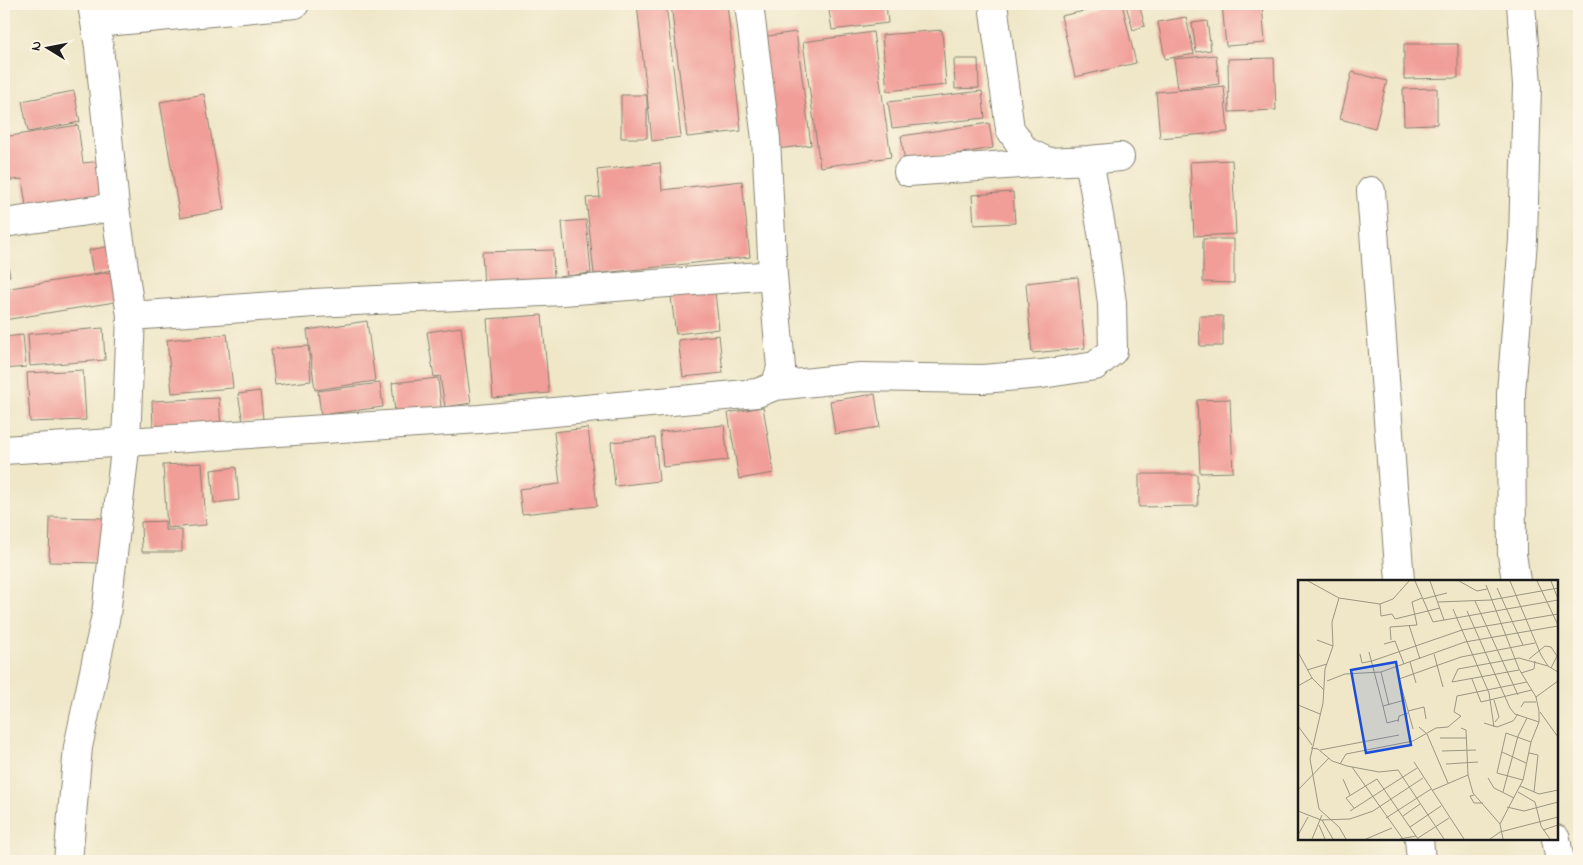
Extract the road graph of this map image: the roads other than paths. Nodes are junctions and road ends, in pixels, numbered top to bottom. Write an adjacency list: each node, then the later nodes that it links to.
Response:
1 (294, 4): 5 (street)
2 (749, 4): 13 (street)
3 (993, 4): 8 (street)
4 (1521, 4): 19 (street)
5 (94, 14): 11 (street)
6 (1120, 157): 7 (street)
7 (1089, 160): 8 (street); 15 (street)
8 (1048, 162): 9 (street)
9 (908, 172)
10 (1371, 191): 18 (street)
11 (115, 207): 12 (street); 14 (street)
12 (4, 223)
13 (773, 275): 14 (street); 15 (street)
14 (131, 316): 16 (street)
15 (775, 386): 16 (street)
16 (126, 441): 17 (street); 22 (street)
17 (4, 450)
18 (1400, 580)
19 (1516, 580)
20 (1419, 840): 23 (street)
21 (1556, 840): 24 (street)
22 (68, 861)
23 (1421, 861)
24 (1560, 861)

